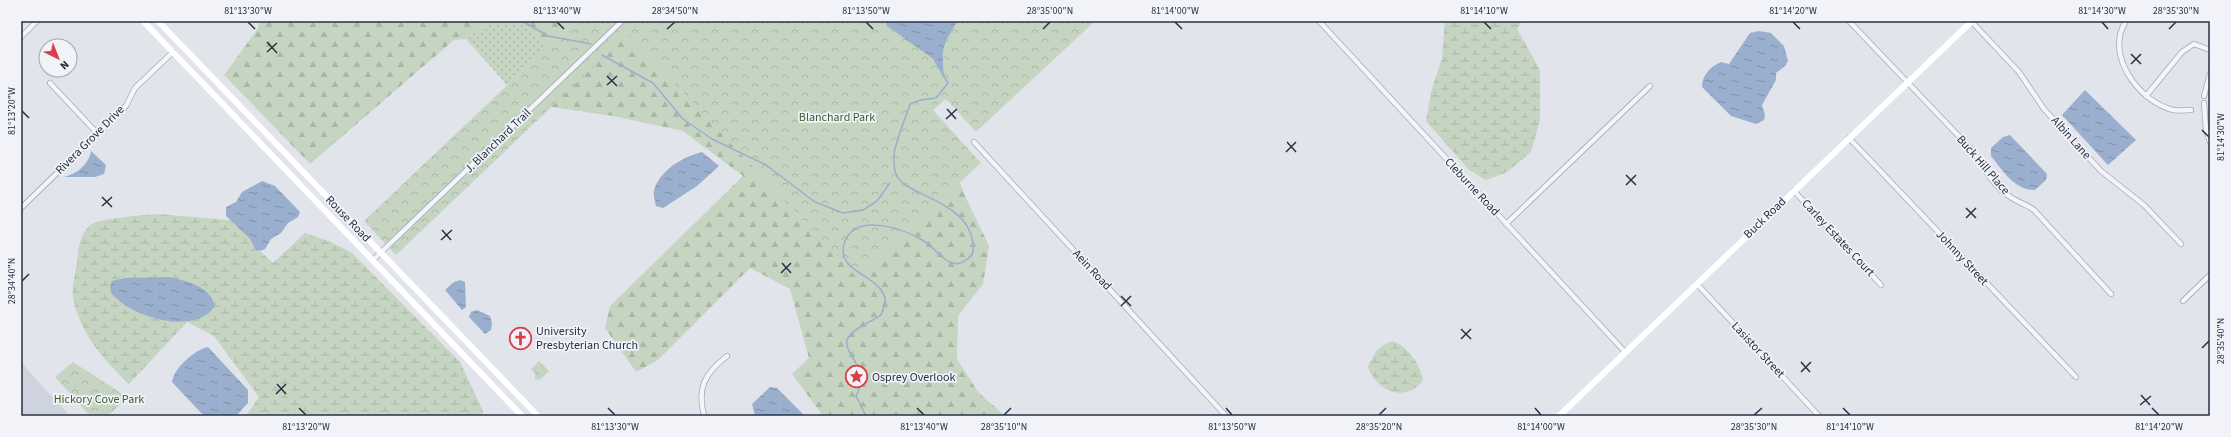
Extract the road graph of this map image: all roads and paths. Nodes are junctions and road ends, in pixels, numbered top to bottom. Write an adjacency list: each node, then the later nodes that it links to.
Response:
1 (37, 21): 9 (street)
2 (143, 21): 11 (street, Rouse Road)
3 (158, 21): 28 (street, Rouse Road)
4 (622, 21): 28 (street, J. Blanchard Trail)
5 (1319, 21): 26 (street, Cleburne Road)
6 (1849, 21): 13 (street, Buck Hill Place)
7 (1971, 21): 13 (street, Buck Road); 27 (street, Albin Lane)
8 (2126, 21): 16 (street)
9 (21, 37)
10 (2210, 50): 16 (street)
11 (173, 52): 20 (street, Rivera Grove Drive); 29 (street, Rouse Road)
12 (2210, 74): 17 (street)
13 (1908, 82): 21 (street, Buck Road); 33 (street, Buck Hill Place)
14 (50, 83): 20 (street)
15 (1650, 86): 26 (street)
16 (2146, 96): 19 (street)
17 (2204, 96)
18 (2204, 103): 23 (street)
19 (2191, 110)
20 (97, 133): 25 (street, Rivera Grove Drive)
21 (1849, 138): 24 (street, Buck Road); 37 (street, Johnny Street)
22 (974, 142): 41 (street, Aein Road)
23 (2210, 142)
24 (1794, 191): 31 (street, Buck Road); 32 (street, Carley Estates Court)
25 (21, 208)
26 (1506, 224): 35 (street, Cleburne Road)
27 (2181, 244)
28 (381, 253): 29 (street, J. Blanchard Trail); 39 (street, Rouse Road)
29 (373, 260): 38 (street, Rouse Road)
30 (2210, 275): 34 (street)
31 (1697, 284): 35 (street, Buck Road); 43 (street, Lasistor Street)
32 (1881, 285)
33 (2112, 294)
34 (2183, 301)
35 (1625, 352): 42 (street, Buck Road)
36 (727, 356): 40 (street)
37 (2076, 377)
38 (522, 416)
39 (538, 416)
40 (704, 416)
41 (1226, 416)
42 (1558, 416)
43 (1819, 416)

